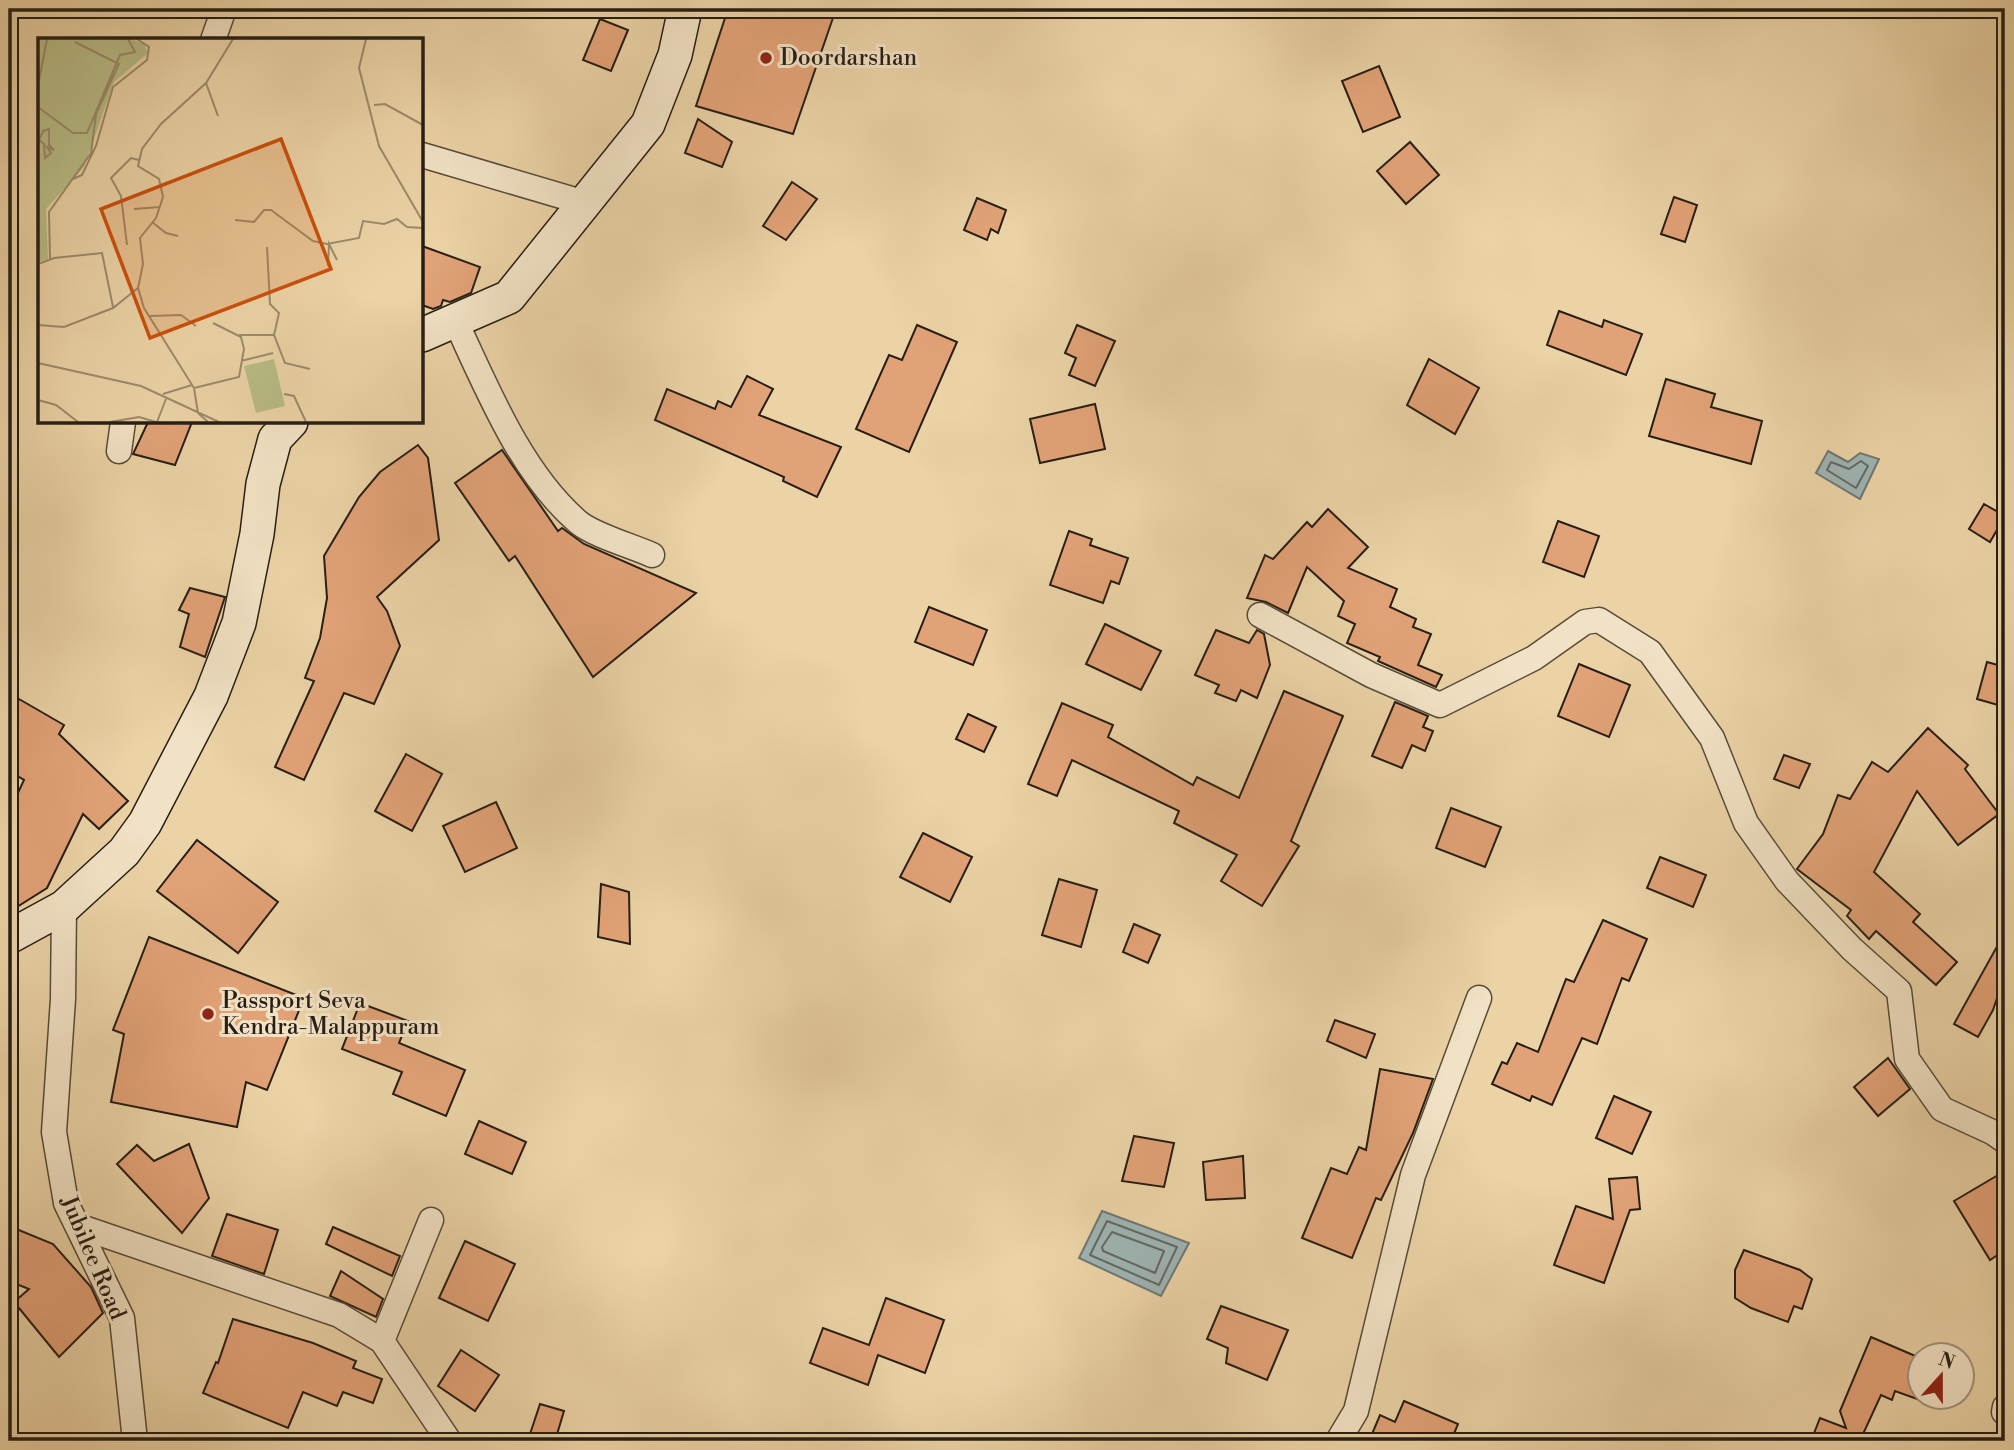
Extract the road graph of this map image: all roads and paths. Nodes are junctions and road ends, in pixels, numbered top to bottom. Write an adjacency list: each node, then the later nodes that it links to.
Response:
1 (224, 9): 3 (street)
2 (685, 9): 5 (main road)
3 (214, 38)
4 (424, 156): 5 (street)
5 (585, 203): 6 (main road)
6 (455, 320): 7 (main road); 11 (street)
7 (424, 334)
8 (123, 424): 10 (street)
9 (289, 424): 13 (main road)
10 (119, 450)
11 (652, 555)
12 (1260, 615): 16 (street)
13 (64, 907): 14 (main road); 18 (street, Jubilee Road)
14 (9, 937)
15 (1479, 998): 22 (street)
16 (2005, 1142)
17 (431, 1220): 19 (street)
18 (78, 1226): 19 (street); 20 (street, Jubilee Road)
19 (382, 1341): 21 (street)
20 (135, 1441)
21 (449, 1441)
22 (1338, 1441)

